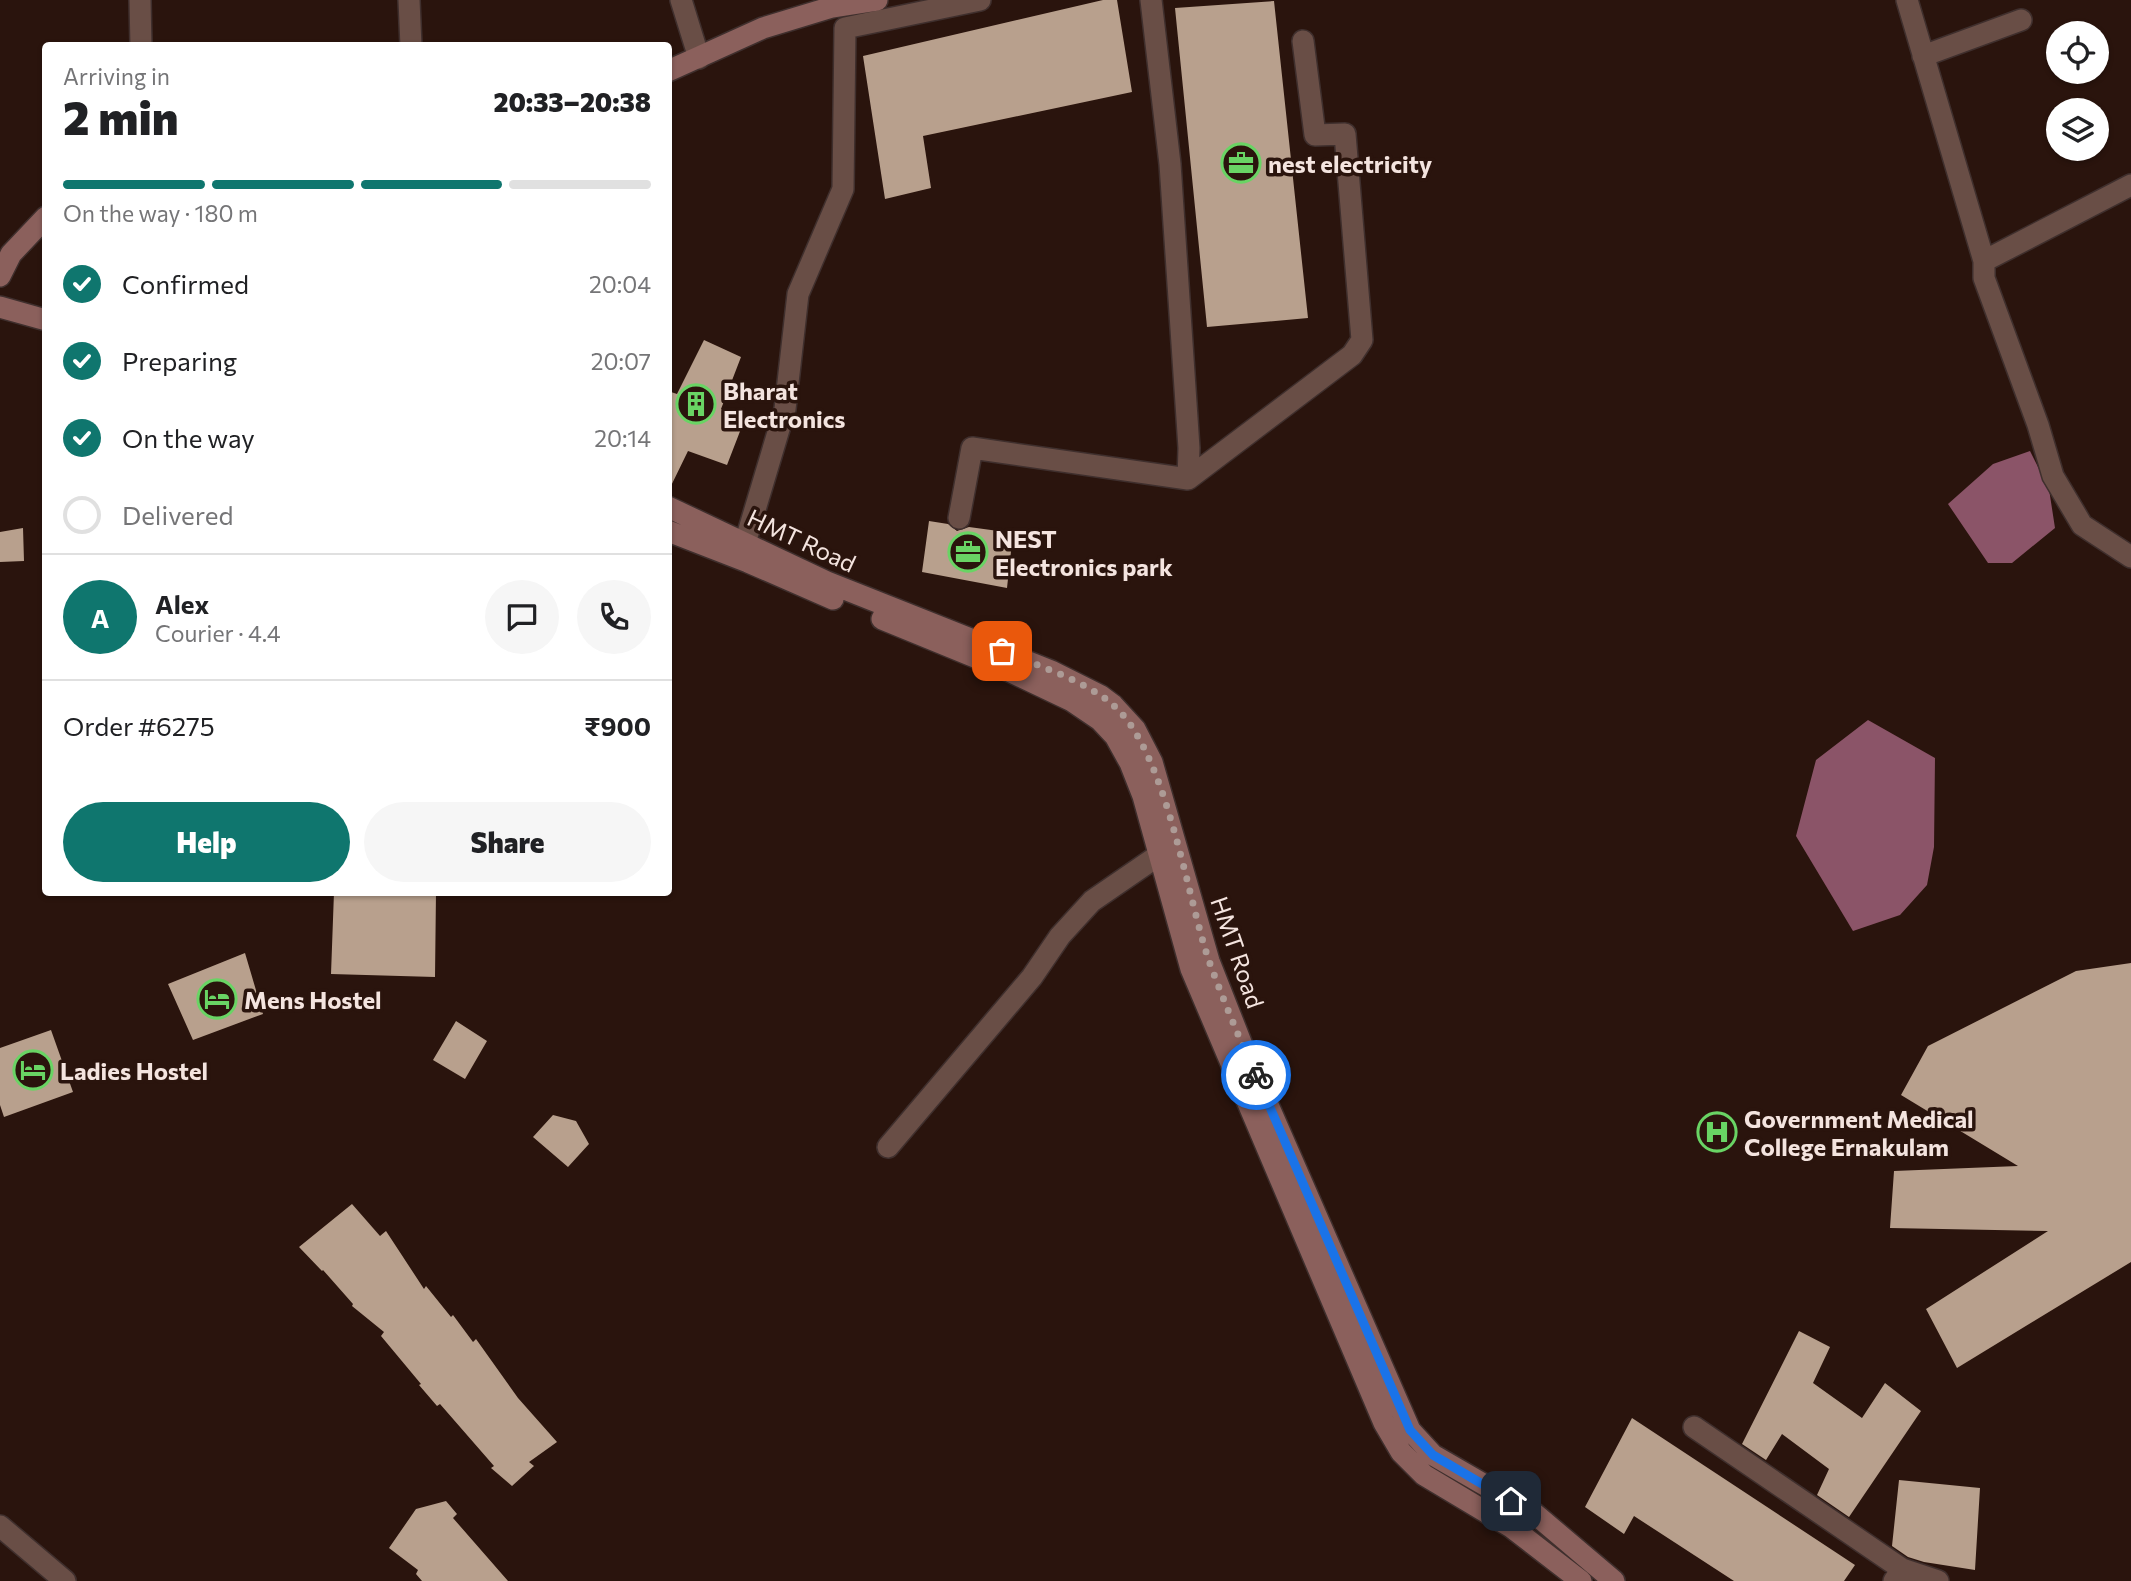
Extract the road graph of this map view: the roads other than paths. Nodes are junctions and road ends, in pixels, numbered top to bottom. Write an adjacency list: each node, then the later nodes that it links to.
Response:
1 (140, 0): 10 (street)
2 (409, 0): 11 (street)
3 (681, 0): 13 (street)
4 (980, 0): 25 (street)
5 (1151, 0): 21 (street)
6 (1907, 0): 12 (street)
7 (872, 1): 13 (main road)
8 (2021, 20): 12 (street)
9 (1303, 41): 21 (street)
10 (141, 42)
11 (411, 42)
12 (1923, 56): 17 (street)
13 (699, 58): 14 (main road)
14 (672, 69)
15 (2131, 185): 17 (street)
16 (42, 222): 18 (main road)
17 (1984, 261): 26 (street)
18 (0, 276)
19 (0, 307): 20 (main road)
20 (42, 319)
21 (1188, 479): 23 (street)
22 (672, 509): 25 (main road, HMT Road)
23 (959, 518)
24 (672, 533): 27 (main road, HMT Road)
25 (745, 543): 27 (main road, HMT Road)
26 (2131, 557)
27 (1106, 712): 28 (main road, HMT Road); 35 (main road, HMT Road)
28 (1159, 855): 29 (street); 34 (main road, HMT Road)
29 (888, 1147)
30 (1694, 1427): 32 (street)
31 (0, 1526): 33 (street)
32 (1898, 1575): 36 (street)
33 (65, 1581)
34 (1581, 1581)
35 (1614, 1581)
36 (1938, 1581)

